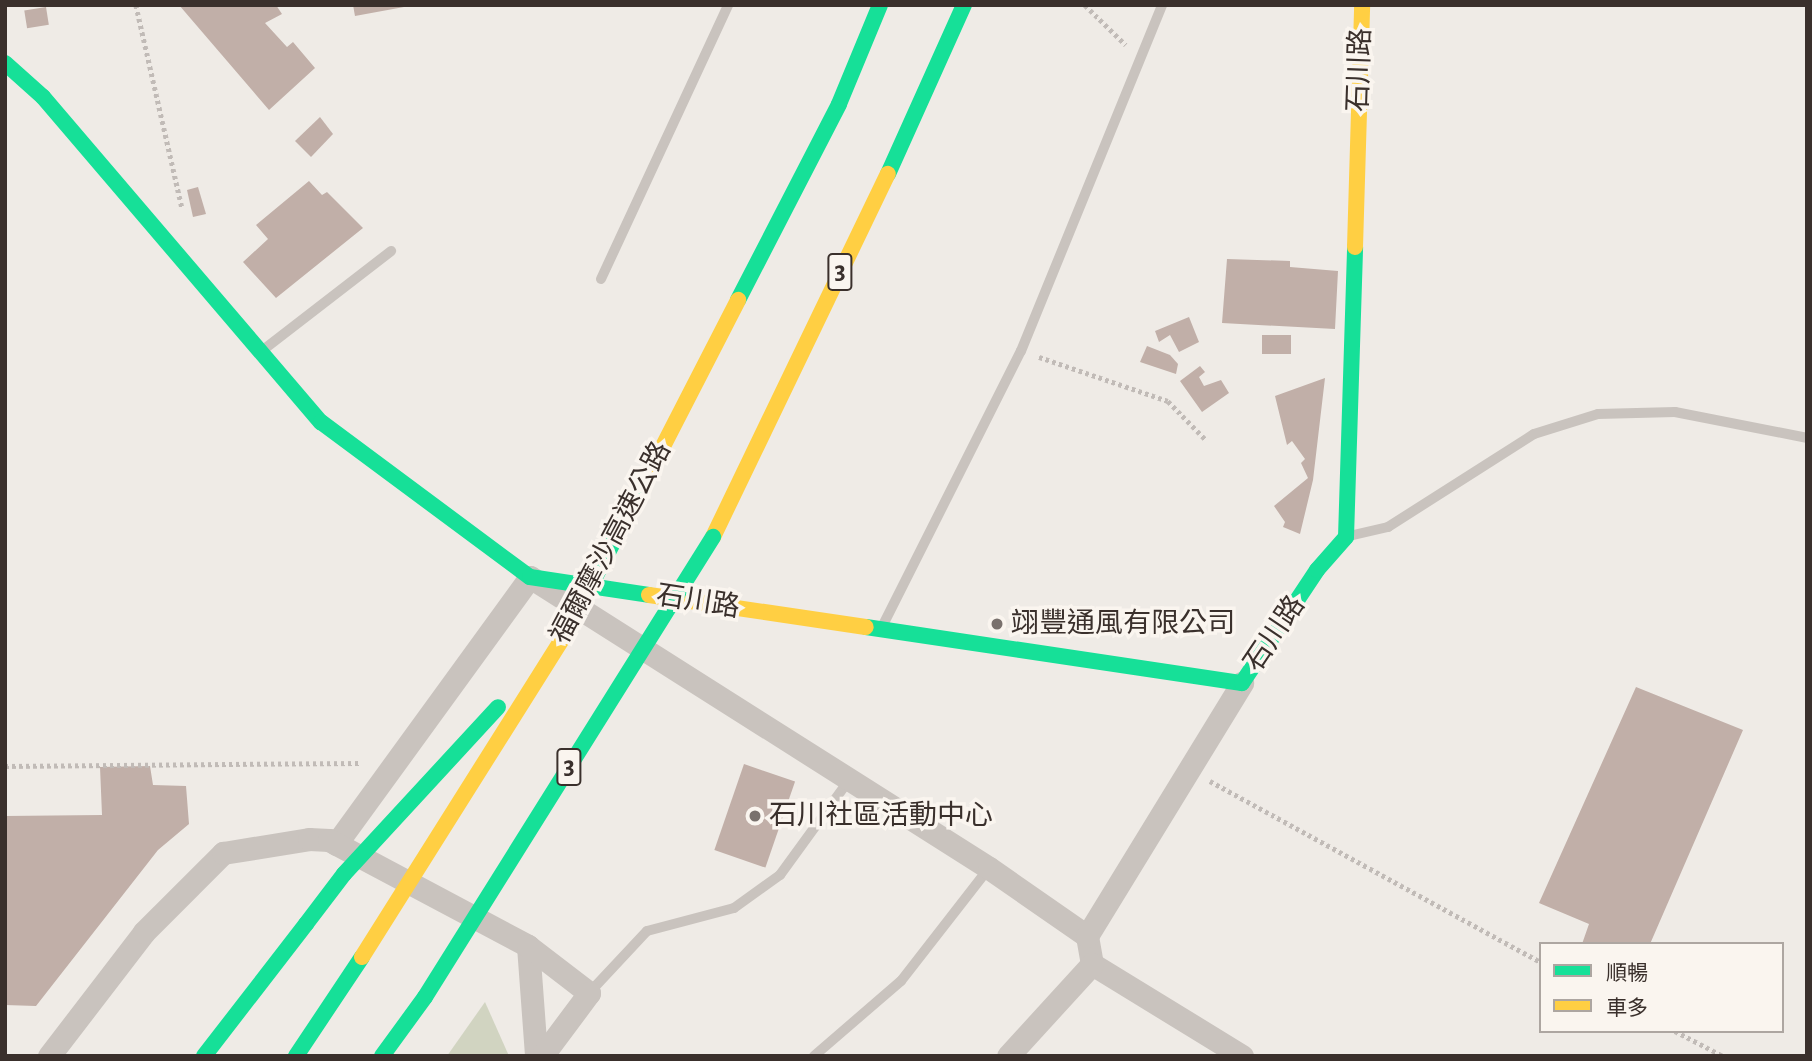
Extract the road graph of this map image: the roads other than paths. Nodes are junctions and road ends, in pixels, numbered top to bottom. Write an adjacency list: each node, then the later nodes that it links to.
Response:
1 (728, 5): 8 (lane)
2 (880, 5): 14 (main road, 福爾摩沙高速公路, bridge)
3 (964, 5): 26 (main road, 3, bridge)
4 (1162, 5): 13 (lane)
5 (1362, 5): 11 (main road, 石川路)
6 (5, 63): 9 (main road)
7 (391, 251): 9 (lane)
8 (601, 278)
9 (262, 351): 12 (main road)
10 (1807, 438): 11 (lane)
11 (1346, 537): 15 (main road, 石川路)
12 (530, 577): 13 (main road, 石川路); 16 (street); 17 (street)
13 (880, 630): 15 (main road, 石川路)
14 (564, 636): 24 (main road, bridge); 25 (main road, 福爾摩沙高速公路, bridge)
15 (1242, 683): 19 (street)
16 (849, 780): 18 (street); 22 (lane)
17 (336, 844): 20 (street); 23 (street)
18 (989, 868): 19 (street); 29 (lane)
19 (1087, 936): 21 (street)
20 (528, 946): 22 (street); 27 (street)
21 (1092, 964): 30 (street); 31 (street)
22 (589, 993): 28 (street)
23 (49, 1056)
24 (204, 1056)
25 (296, 1056)
26 (382, 1056)
27 (536, 1056)
28 (542, 1056)
29 (814, 1056)
30 (1008, 1056)
31 (1242, 1056)

